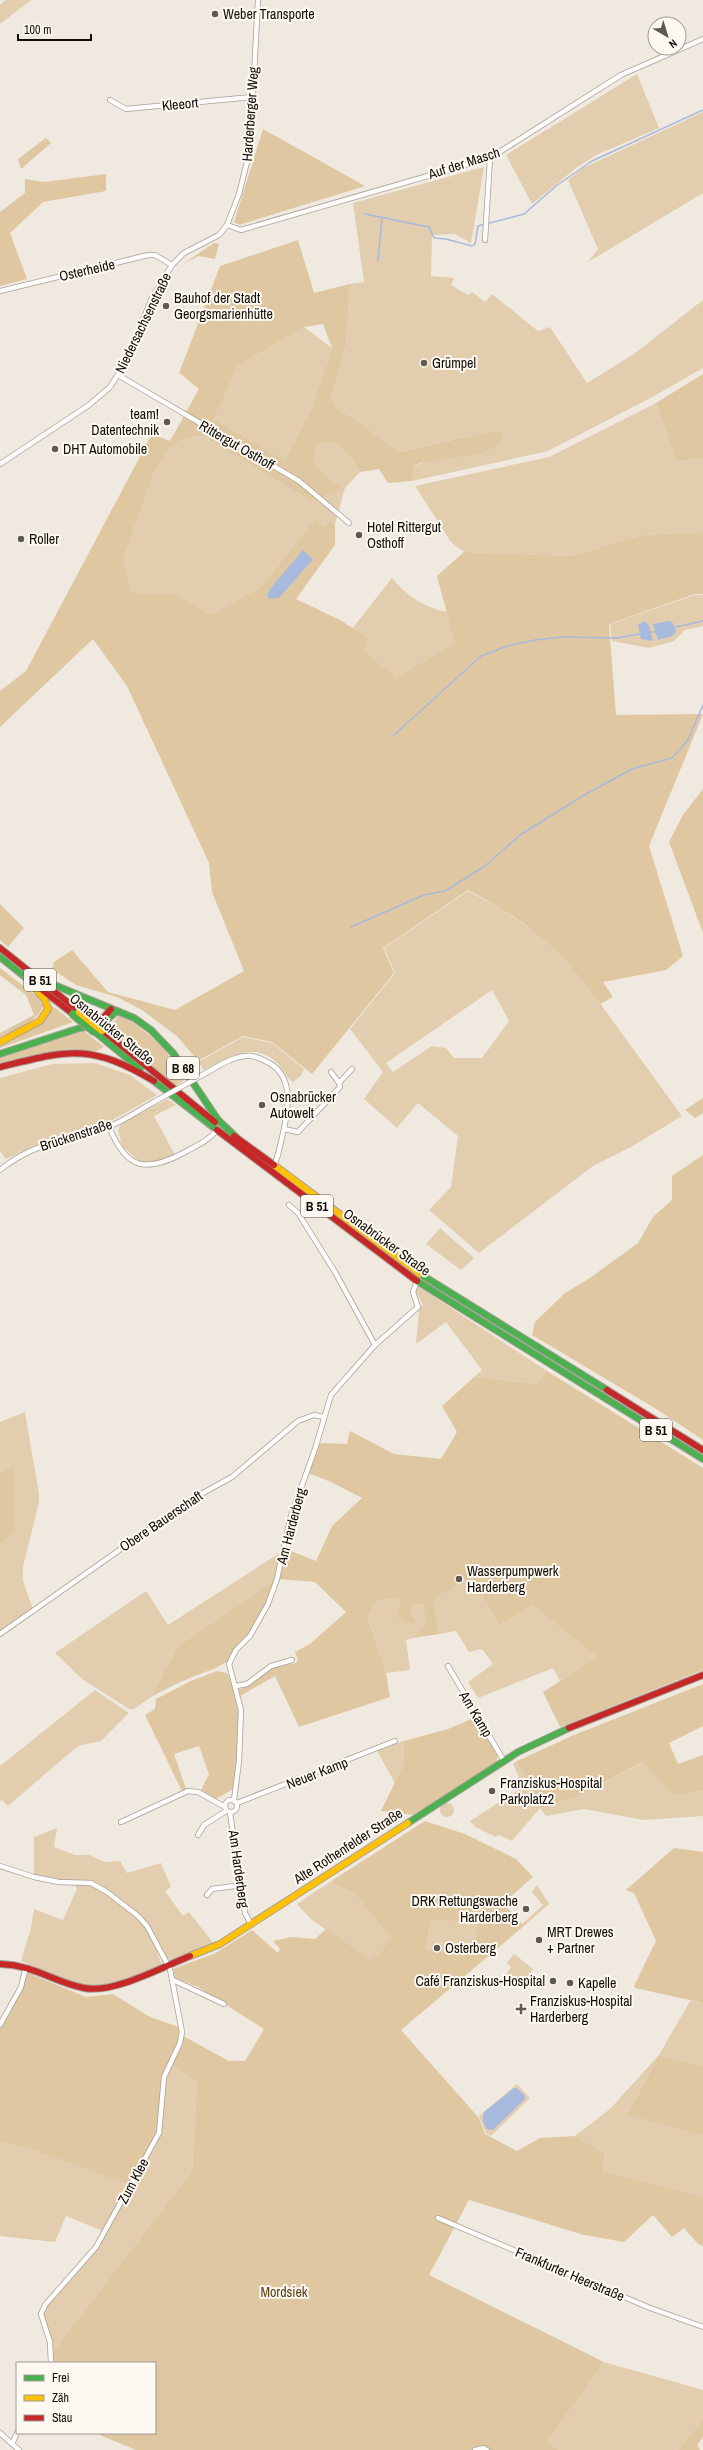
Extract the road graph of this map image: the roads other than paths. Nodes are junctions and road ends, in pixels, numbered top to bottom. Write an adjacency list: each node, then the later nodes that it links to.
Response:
1 (258, 0): 3 (street, Harderberger Weg)
2 (703, 39): 5 (street, Auf der Masch)
3 (252, 97): 4 (street, Kleeort); 6 (street, Harderberger Weg)
4 (110, 100)
5 (490, 158): 6 (street, Auf der Masch); 7 (street)
6 (227, 225): 8 (street, Niedersachsenstraße)
7 (484, 240)
8 (172, 265): 9 (street, Osterheide); 10 (street, Niedersachsenstraße)
9 (0, 291)
10 (118, 375): 11 (street, Niedersachsenstraße); 12 (street, Rittergut Osthoff)
11 (0, 464)
12 (349, 523)
13 (0, 948): 16 (main road, Osnabrücker Straße / B 51)
14 (0, 956): 15 (main road, Osnabrücker Straße / B 51)
15 (26, 977): 18 (main road, Osnabrücker Straße / B 51); 20 (main road)
16 (35, 977): 17 (main road, B 68); 18 (main road, Osnabrücker Straße / B 51)
17 (114, 1010): 21 (main road); 30 (main road, B 68)
18 (77, 1013): 19 (main road, Osnabrücker Straße / B 51, bridge)
19 (99, 1031): 25 (main road, Osnabrücker Straße / B 51); 30 (main road, Osnabrücker Straße / B 51)
20 (0, 1042)
21 (0, 1052)
22 (0, 1067): 25 (main road, B 68)
23 (352, 1069): 26 (street)
24 (331, 1072): 26 (street)
25 (154, 1081): 29 (main road, Osnabrücker Straße / B 51)
26 (339, 1083): 28 (street)
27 (109, 1126): 28 (street, Brückenstraße, bridge); 29 (street); 32 (street, Brückenstraße)
28 (284, 1129): 31 (street, Brückenstraße)
29 (217, 1130): 34 (main road, Osnabrücker Straße / B 51)
30 (237, 1138): 31 (main road, Osnabrücker Straße / B 51)
31 (274, 1165): 34 (main road, Osnabrücker Straße / B 51)
32 (0, 1170)
33 (289, 1205): 35 (street)
34 (419, 1277): 35 (street, Am Harderberg); 37 (main road, Osnabrücker Straße / B 51); 38 (main road, Osnabrücker Straße / B 51)
35 (375, 1345): 36 (street, Am Harderberg)
36 (324, 1417): 39 (street, Obere Bauerschaft); 43 (street, Am Harderberg)
37 (703, 1450)
38 (703, 1460)
39 (0, 1634)
40 (292, 1660): 43 (street)
41 (448, 1666): 45 (street, Am Kamp)
42 (703, 1675): 45 (main road, Alte Rothenfelder Straße)
43 (236, 1686): 46 (street, Am Harderberg)
44 (395, 1741): 46 (street, Neuer Kamp)
45 (504, 1761): 53 (main road, Alte Rothenfelder Straße)
46 (236, 1801): 47 (street); 47 (street)
47 (227, 1810): 48 (street); 49 (street); 51 (street, Am Harderberg)
48 (121, 1822)
49 (198, 1835)
50 (0, 1866): 55 (street)
51 (242, 1885): 52 (street); 53 (street, Am Harderberg)
52 (207, 1895)
53 (251, 1924): 55 (main road, Alte Rothenfelder Straße)
54 (0, 1964): 56 (main road, Alte Rothenfelder Straße)
55 (168, 1966): 56 (main road, Alte Rothenfelder Straße); 57 (street, Zum Klee)
56 (26, 1967): 59 (street)
57 (173, 1980): 58 (street); 62 (street, Zum Klee)
58 (224, 2004)
59 (0, 2025)
60 (438, 2218): 61 (street, Frankfurter Heerstraße)
61 (703, 2327)
62 (51, 2362)
63 (0, 2433): 65 (street)
64 (17, 2434): 65 (street)
65 (12, 2444): 66 (street)
66 (19, 2450)
67 (475, 2450): 68 (street)
68 (487, 2450)

